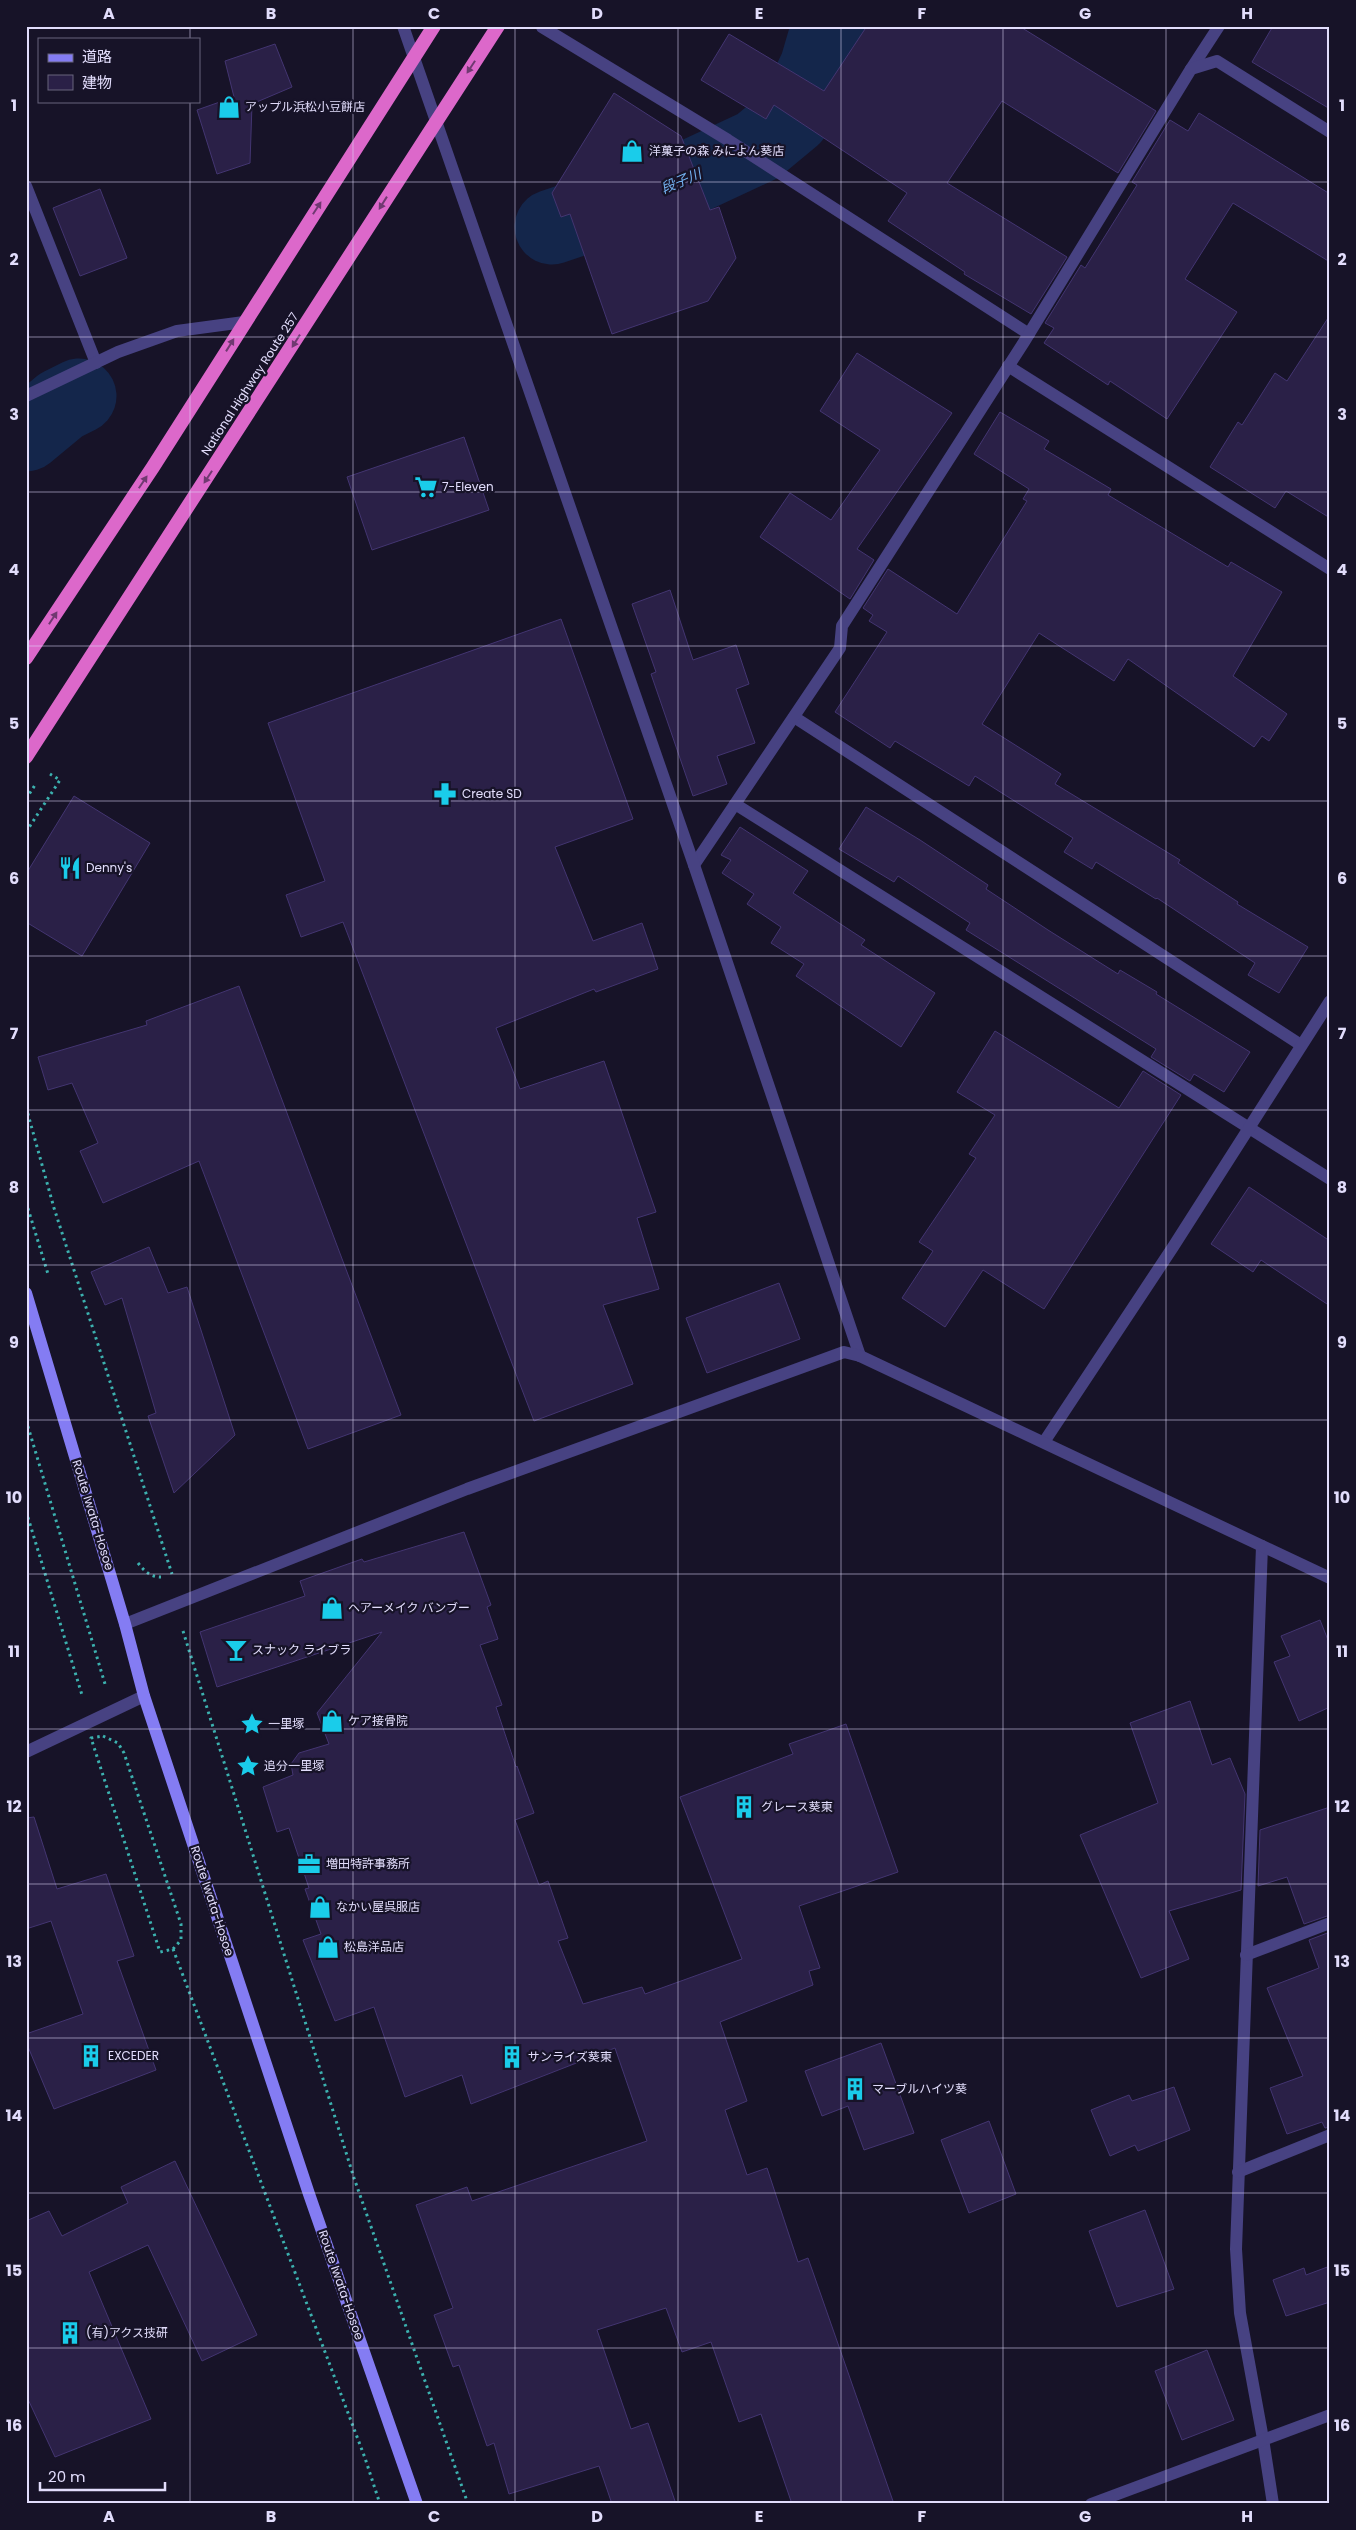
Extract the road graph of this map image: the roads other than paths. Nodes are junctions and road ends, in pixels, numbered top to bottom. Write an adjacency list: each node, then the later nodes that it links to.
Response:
1 (403, 26): 6 (street)
2 (434, 26): 6 (highway)
3 (498, 26): 8 (highway, National Highway Route 257, one-way to 8)
4 (1219, 26): 7 (street)
5 (542, 27): 12 (street)
6 (414, 57): 8 (street); 11 (highway, one-way to 6)
7 (1191, 70): 9 (street); 12 (street)
8 (437, 119): 19 (highway, National Highway Route 257, one-way to 19); 21 (street)
9 (1330, 132)
10 (26, 186): 13 (street)
11 (244, 322): 13 (street); 17 (highway, one-way to 11)
12 (1028, 334): 14 (street)
13 (96, 363): 15 (street)
14 (1008, 366): 16 (street); 18 (street)
15 (26, 396)
16 (1330, 569)
17 (26, 658)
18 (794, 717): 20 (street); 23 (street)
19 (26, 757)
20 (735, 804): 21 (street); 24 (street)
21 (694, 865): 27 (street)
22 (1330, 1001): 23 (street)
23 (1301, 1045): 24 (street)
24 (1249, 1128): 25 (street); 28 (street)
25 (1330, 1179)
26 (26, 1293): 31 (main road, Route Iwata-Hosoe)
27 (860, 1356): 28 (street); 31 (street)
28 (1044, 1442): 29 (street)
29 (1262, 1546): 30 (street); 35 (street)
30 (1330, 1578)
31 (126, 1624): 32 (main road, Route Iwata-Hosoe)
32 (144, 1696): 33 (street); 40 (main road, Route Iwata-Hosoe)
33 (26, 1752)
34 (1330, 1923): 35 (street)
35 (1246, 1955): 37 (street)
36 (1330, 2135): 37 (street)
37 (1238, 2172): 39 (street)
38 (1330, 2415): 39 (street)
39 (1263, 2439): 41 (street); 42 (street)
40 (417, 2504)
41 (1091, 2504)
42 (1273, 2504)

